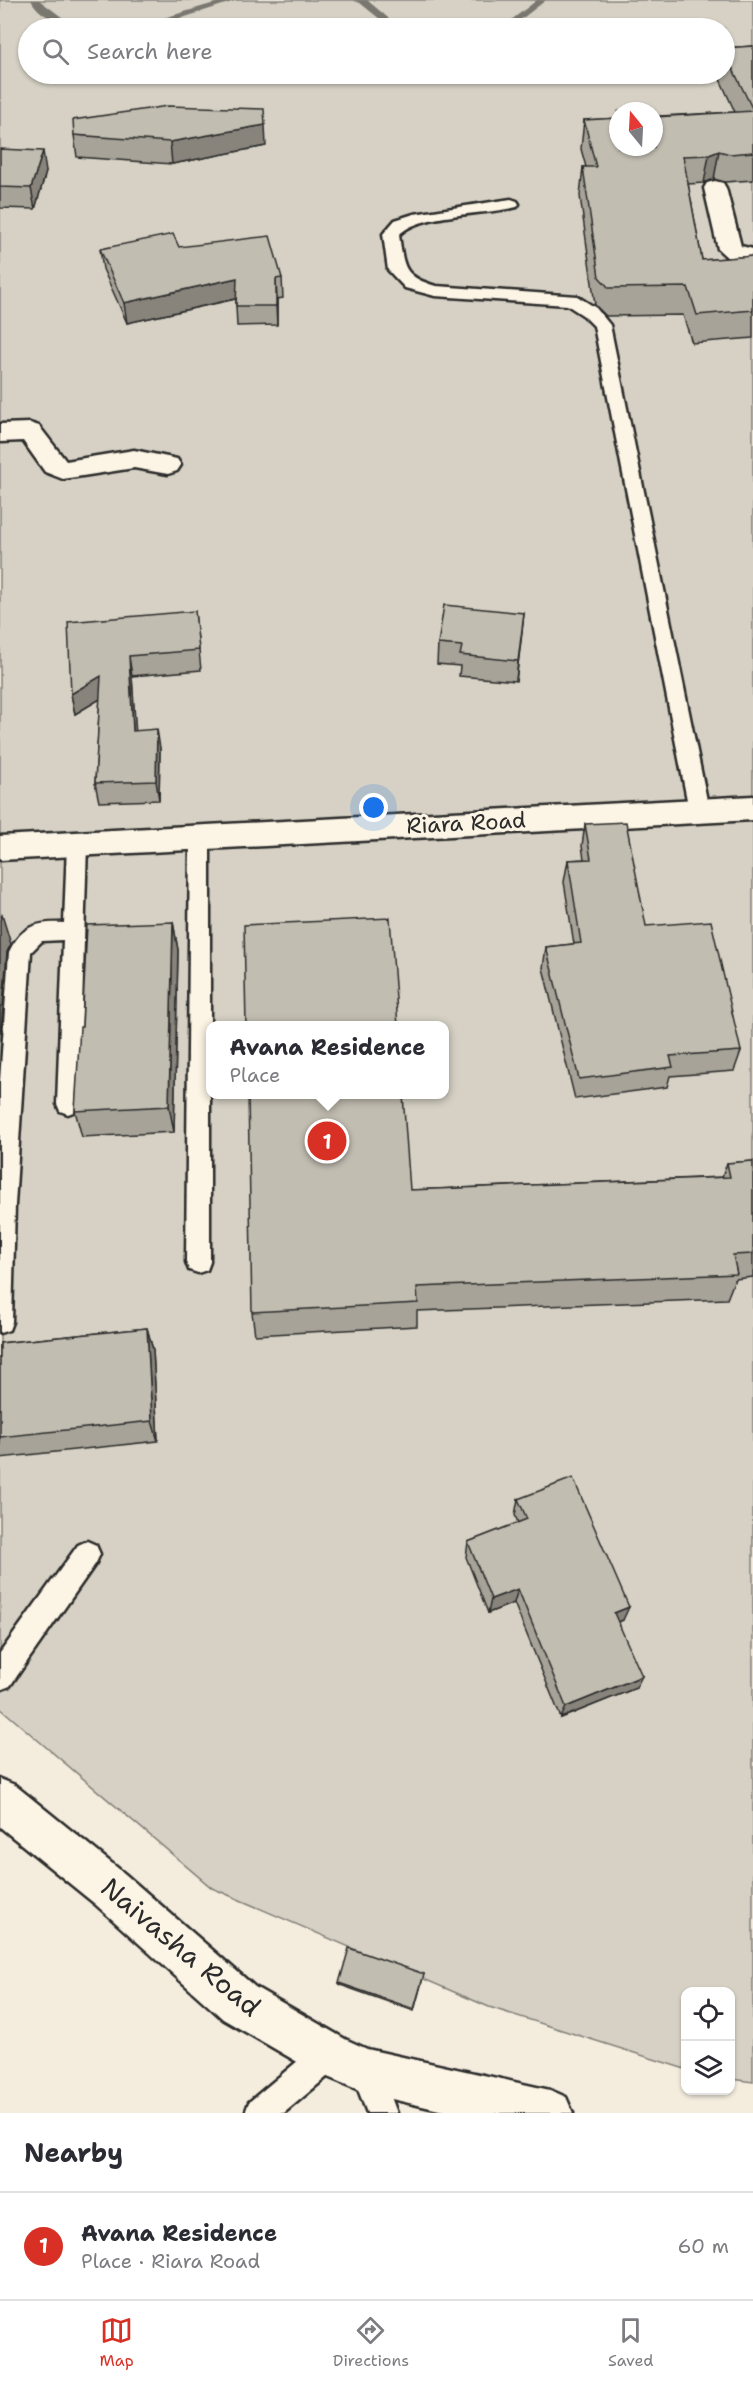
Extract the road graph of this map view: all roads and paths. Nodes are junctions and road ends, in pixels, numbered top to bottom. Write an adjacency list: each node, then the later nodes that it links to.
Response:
1 (715, 188): 3 (street)
2 (510, 204): 7 (lane)
3 (749, 256)
4 (0, 433): 5 (street)
5 (168, 465)
6 (753, 808): 7 (street, Riara Road)
7 (699, 810): 8 (street, Riara Road)
8 (200, 837): 9 (street, Riara Road); 13 (lane)
9 (77, 844): 10 (street, Riara Road); 11 (lane)
10 (0, 848)
11 (74, 932): 12 (lane); 14 (lane)
12 (69, 1104)
13 (198, 1262)
14 (0, 1322)
15 (87, 1554): 16 (lane)
16 (0, 1676)
17 (0, 1800): 18 (street, Naivasha Road)
18 (348, 2063): 19 (lane); 20 (lane); 21 (street, Naivasha Road)
19 (260, 2113)
20 (382, 2113)
21 (550, 2113)

